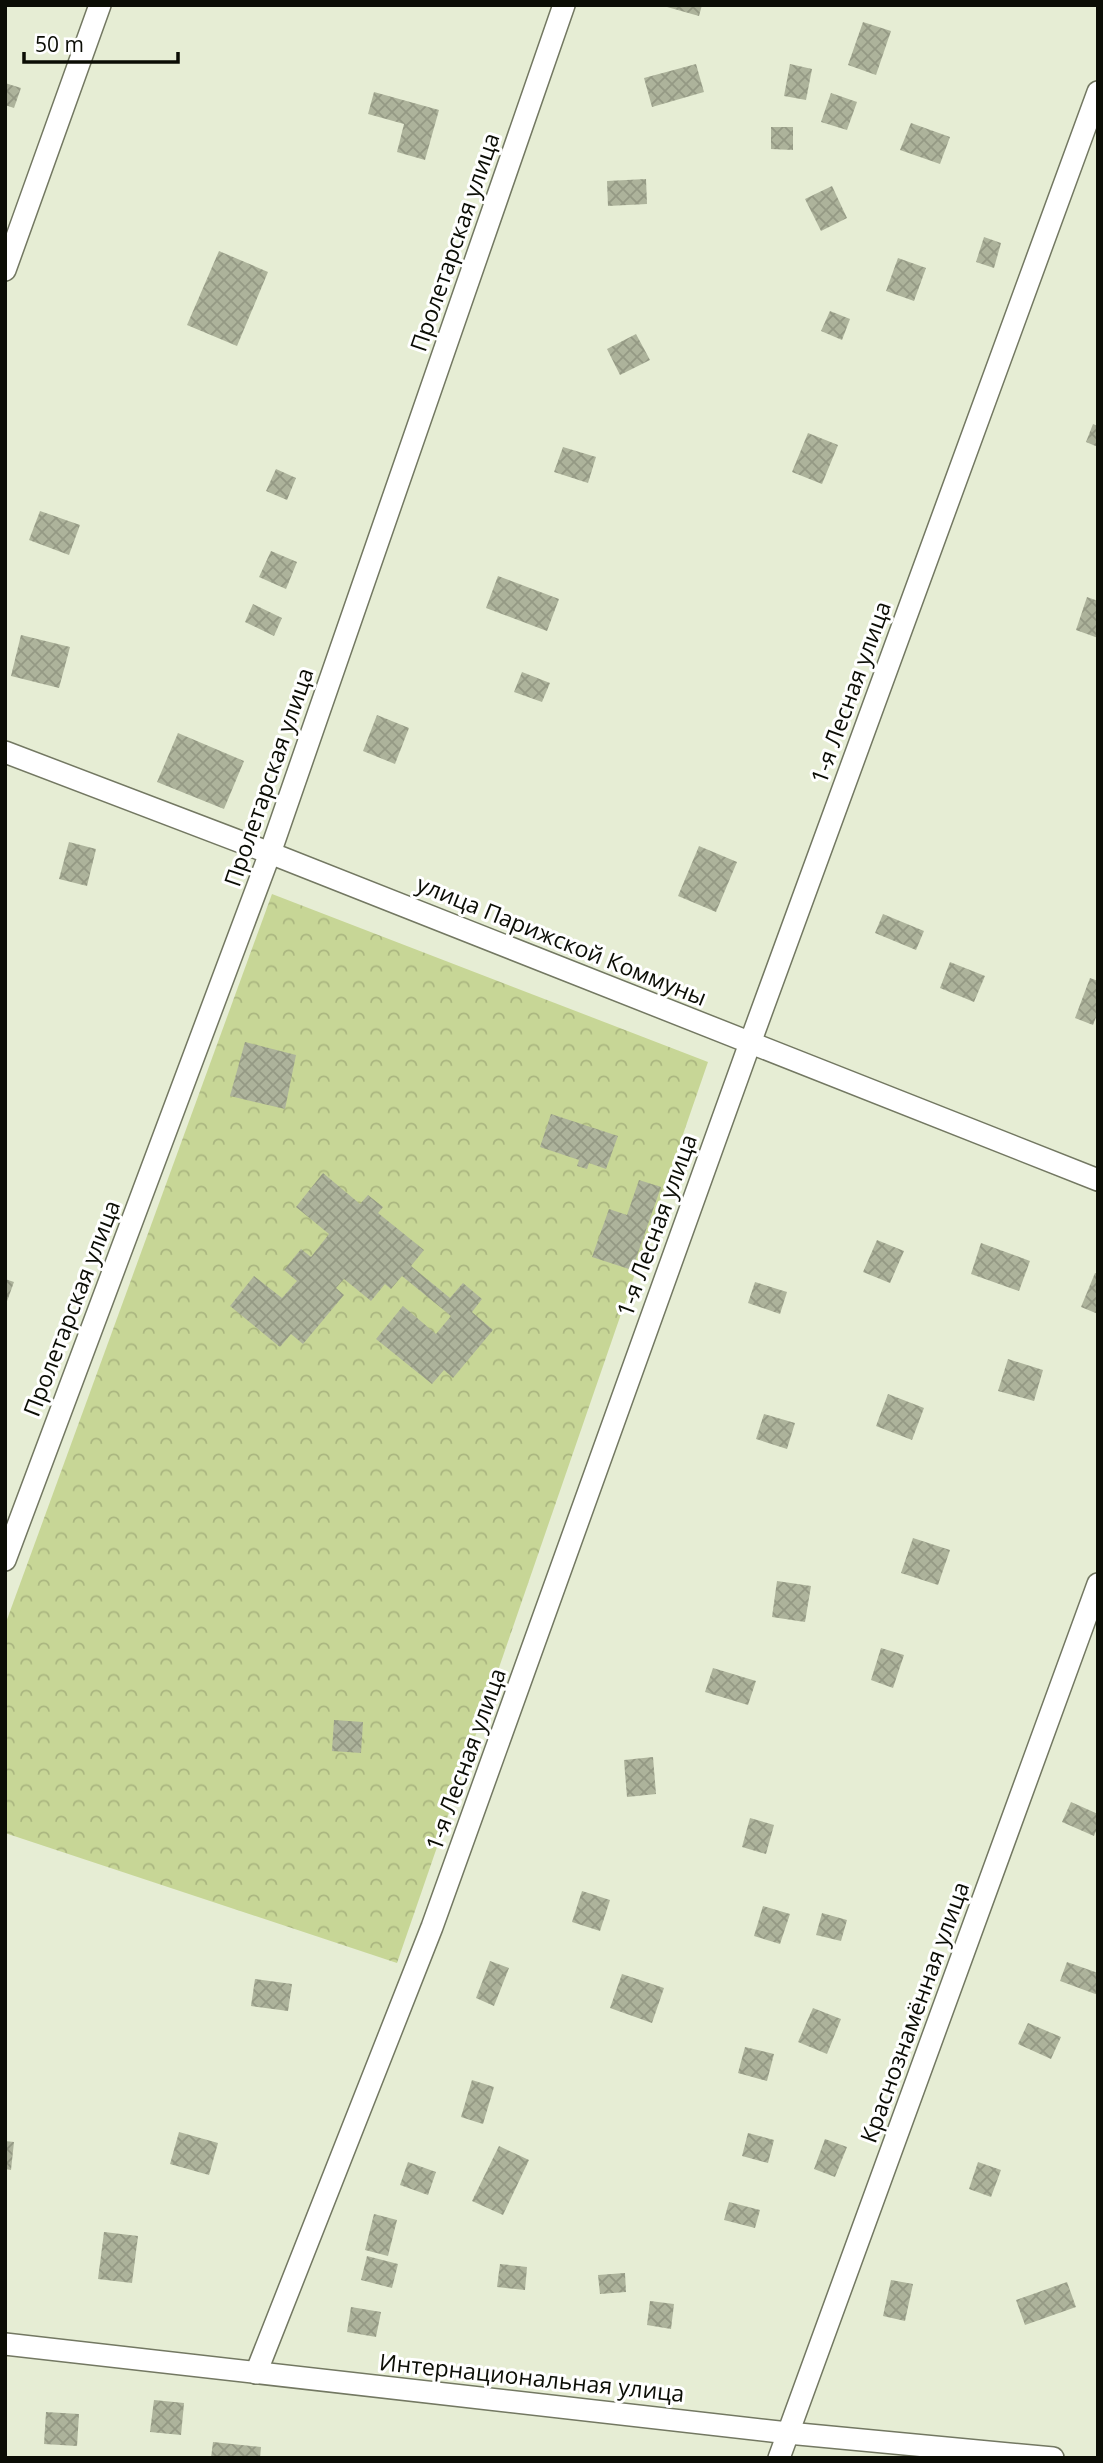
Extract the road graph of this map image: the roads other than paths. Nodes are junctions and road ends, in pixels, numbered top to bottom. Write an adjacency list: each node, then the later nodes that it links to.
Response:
1 (100, 5): 4 (street)
2 (564, 5): 6 (street, Пролетарская улица)
3 (1098, 92): 7 (street, 1-я Лесная улица)
4 (5, 270)
5 (5, 752): 6 (street, улица Парижской Коммуны)
6 (270, 853): 7 (street, улица Парижской Коммуны); 9 (street, Пролетарская улица)
7 (750, 1043): 8 (street, улица Парижской Коммуны); 12 (street, 1-я Лесная улица)
8 (1098, 1181)
9 (5, 1560)
10 (1098, 1584): 13 (street, Краснознамённая улица)
11 (5, 2344): 12 (street, Интернациональная улица)
12 (256, 2373): 13 (street, Интернациональная улица)
13 (788, 2432): 14 (street, Краснознамённая улица); 15 (street, Интернациональная улица)
14 (779, 2458)
15 (1053, 2458)

